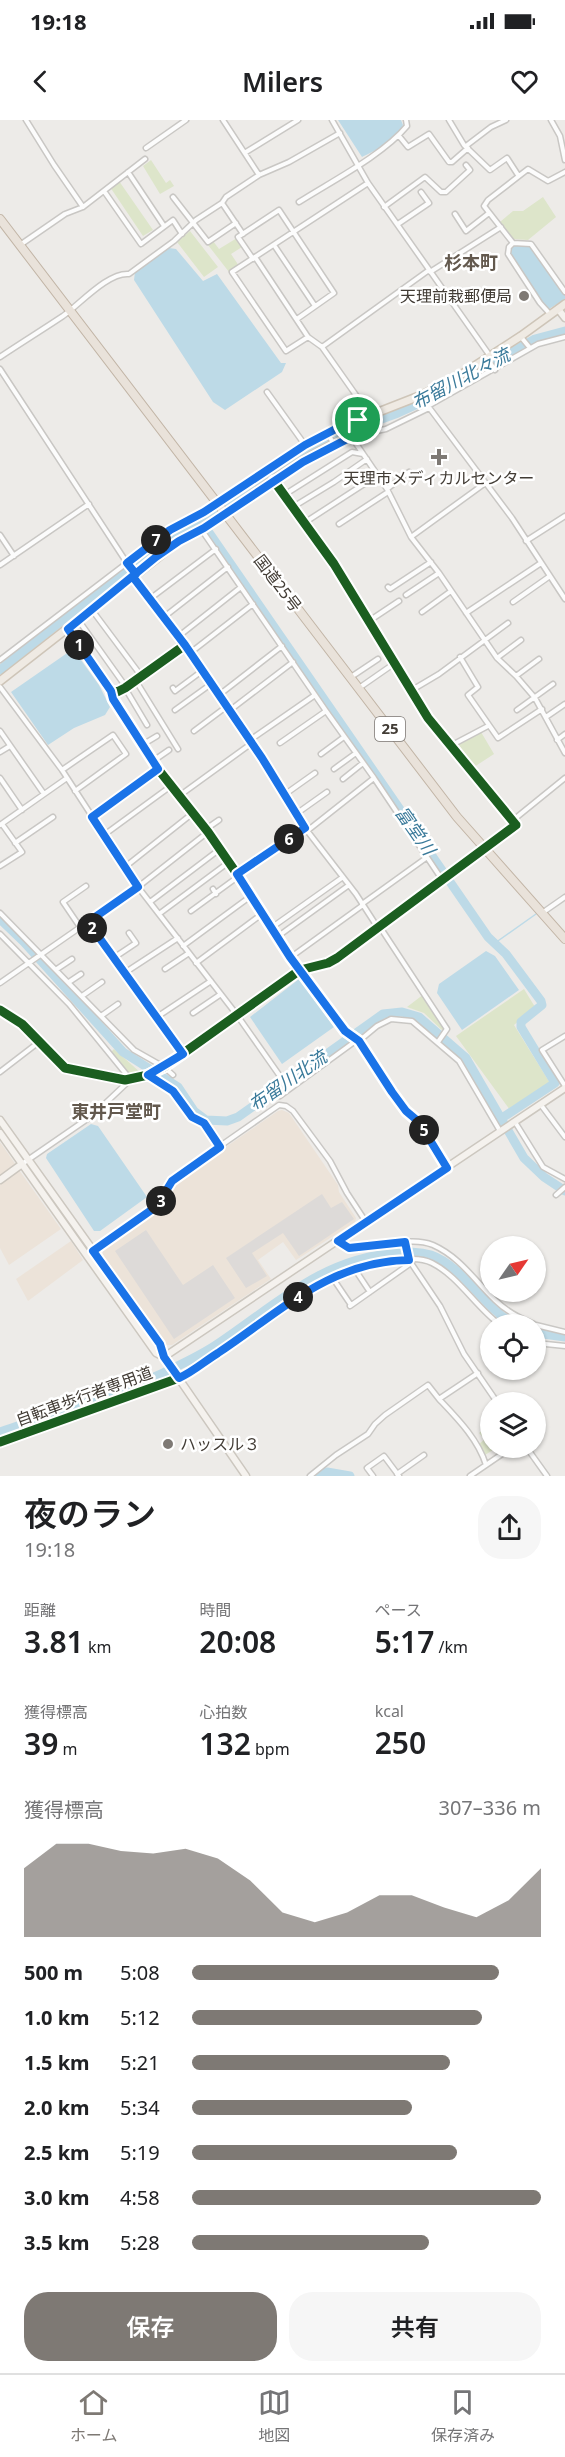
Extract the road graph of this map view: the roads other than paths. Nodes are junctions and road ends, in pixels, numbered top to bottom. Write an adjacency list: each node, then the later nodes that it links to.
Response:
1 (27, 120): 29 (street)
2 (186, 120): 13 (street)
3 (223, 120): 21 (street)
4 (298, 120): 14 (street)
5 (332, 120): 10 (street)
6 (406, 120): 11 (street)
7 (449, 120): 12 (street)
8 (506, 120): 12 (street)
9 (551, 120): 16 (street)
10 (340, 132): 17 (street); 21 (street)
11 (399, 136): 12 (street); 17 (street)
12 (467, 147): 22 (street)
13 (146, 148)
14 (246, 152)
15 (145, 159): 19 (street)
16 (565, 160)
17 (358, 165): 23 (street); 27 (street)
18 (466, 165): 30 (street)
19 (128, 172): 24 (street); 37 (street)
20 (565, 172): 22 (street)
21 (259, 175): 28 (street)
22 (518, 175): 31 (street)
23 (368, 183): 30 (street); 39 (street)
24 (104, 191): 29 (street); 37 (street)
25 (421, 192): 36 (street)
26 (173, 197): 35 (street)
27 (299, 202)
28 (222, 203): 34 (street); 35 (street)
29 (83, 207): 44 (street)
30 (384, 207): 36 (street)
31 (489, 213): 32 (street); 38 (street)
32 (454, 214)
33 (0, 219): 44 (highway, 国道25号 / 25)
34 (236, 223): 35 (street); 41 (street)
35 (193, 224): 40 (street)
36 (398, 225): 46 (street)
37 (164, 226): 40 (street)
38 (501, 227): 42 (street); 46 (street)
39 (294, 232): 41 (street); 43 (street); 49 (street)
40 (182, 234): 51 (street)
41 (243, 234): 45 (street)
42 (513, 243): 47 (street); 52 (street)
43 (274, 245): 45 (street); 49 (street)
44 (20, 246): 51 (highway, 国道25号 / 25)
45 (254, 258): 54 (street); 56 (street)
46 (430, 271): 58 (street); 61 (street)
47 (565, 292)
48 (565, 304): 50 (main road)
49 (315, 306): 54 (street)
50 (558, 309): 52 (main road); 53 (street)
51 (70, 310): 60 (street); 83 (highway, 国道25号 / 25)
52 (550, 314): 55 (main road)
53 (565, 318)
54 (297, 319): 56 (street)
55 (521, 336): 59 (street); 61 (main road)
56 (308, 337): 58 (street)
57 (565, 337): 59 (street)
58 (322, 347): 67 (street)
59 (530, 348): 63 (street)
60 (0, 357)
61 (489, 358): 63 (street); 65 (main road)
62 (0, 369): 81 (street)
63 (495, 370): 66 (street)
64 (267, 392): 72 (street)
65 (422, 395): 66 (street); 67 (main road)
66 (428, 407): 70 (street); 78 (street)
67 (370, 415): 68 (main road)
68 (357, 421): 69 (street); 70 (main road)
69 (327, 433): 71 (street); 72 (street)
70 (354, 434): 71 (main road); 73 (street)
71 (334, 444): 77 (main road)
72 (305, 445): 83 (street)
73 (363, 454): 74 (street); 80 (street)
74 (367, 459): 76 (street); 82 (street)
75 (409, 472): 79 (street)
76 (378, 475): 79 (street); 85 (street)
77 (274, 481): 80 (street); 83 (main road)
78 (484, 484): 89 (street); 90 (street)
79 (387, 490): 86 (street); 89 (street)
80 (284, 495): 82 (street)
81 (88, 504): 92 (street); 95 (street)
82 (293, 507): 85 (street)
83 (221, 508): 87 (main road); 95 (street); 134 (highway, 国道25号 / 25)
84 (565, 516): 90 (street)
85 (304, 523): 115 (street)
86 (339, 524)
87 (204, 527): 91 (street); 99 (main road)
88 (0, 535): 92 (street)
89 (411, 537): 93 (street)
90 (526, 541): 94 (street)
91 (216, 549): 97 (street); 105 (street)
92 (14, 555): 96 (street)
93 (431, 562): 98 (street); 102 (street)
94 (541, 563): 100 (street); 112 (street)
95 (127, 564): 99 (street); 128 (street)
96 (0, 565)
97 (228, 567): 101 (street); 113 (street)
98 (439, 573): 103 (street); 104 (street)
99 (135, 574): 105 (street); 110 (main road)
100 (550, 576): 106 (street); 108 (street)
101 (242, 586): 109 (street); 118 (street)
102 (388, 586)
103 (451, 591): 111 (street); 112 (street)
104 (406, 595)
105 (151, 598): 113 (street)
106 (565, 599)
107 (399, 601): 115 (street)
108 (513, 602)
109 (253, 604): 122 (street); 123 (street)
110 (93, 610): 114 (main road); 133 (street)
111 (422, 612)
112 (466, 613): 119 (street)
113 (164, 617): 118 (street)
114 (79, 621): 117 (main road); 140 (street)
115 (369, 621): 130 (street)
116 (508, 623): 119 (street)
117 (68, 629): 135 (main road); 144 (street)
118 (179, 636): 121 (street)
119 (483, 640): 124 (street); 125 (street)
120 (521, 640): 125 (street)
121 (185, 645): 123 (street); 133 (street)
122 (282, 646): 129 (street); 146 (street)
123 (190, 653): 131 (street)
124 (460, 657): 143 (street); 156 (street)
125 (497, 658): 132 (street)
126 (378, 659): 134 (street)
127 (539, 659): 132 (street)
128 (0, 660)
129 (293, 662): 145 (street); 149 (street)
130 (395, 663): 142 (street); 143 (street)
131 (202, 671): 137 (street); 141 (street)
132 (516, 676): 147 (street)
133 (142, 677): 136 (street)
134 (351, 678): 142 (highway, 国道25号 / 25)
135 (0, 681)
136 (136, 681): 140 (street); 168 (street)
137 (211, 684): 146 (street); 151 (street)
138 (553, 684): 147 (street)
139 (0, 687): 177 (street)
140 (126, 688): 144 (street); 155 (street)
141 (174, 688)
142 (358, 688): 204 (highway, 国道25号 / 25)
143 (412, 690): 167 (street)
144 (111, 691): 165 (street)
145 (315, 695): 153 (street); 163 (street)
146 (218, 696): 149 (street)
147 (535, 698): 150 (street); 152 (street)
148 (565, 704): 154 (street)
149 (227, 709): 158 (street); 163 (street)
150 (542, 709): 154 (street); 156 (street)
151 (175, 710)
152 (517, 710)
153 (326, 711): 161 (street); 164 (street)
154 (546, 717): 162 (street)
155 (147, 725)
156 (488, 726): 167 (street)
157 (0, 731): 166 (street)
158 (195, 731)
159 (565, 734): 162 (street)
160 (157, 736): 165 (street)
161 (344, 736): 171 (street); 173 (street)
162 (557, 740): 172 (street)
163 (251, 742): 189 (street); 190 (street)
164 (280, 743)
165 (142, 745): 174 (street)
166 (10, 746): 170 (street); 188 (street)
167 (450, 746): 197 (street)
168 (178, 749)
169 (169, 750): 174 (street)
170 (0, 752)
171 (356, 753): 175 (street); 178 (street)
172 (565, 753)
173 (321, 754)
174 (153, 761): 176 (street)
175 (363, 763): 182 (street); 183 (street)
176 (158, 769): 185 (street); 195 (street)
177 (62, 770): 181 (street); 186 (street)
178 (334, 770)
179 (315, 774): 189 (street)
180 (0, 778): 191 (street)
181 (67, 778): 186 (street); 188 (street)
182 (343, 778)
183 (374, 778): 200 (street); 205 (street)
184 (565, 778): 197 (street)
185 (171, 786): 190 (street); 201 (street)
186 (75, 791): 195 (street)
187 (327, 792): 193 (street)
188 (44, 794): 191 (street)
189 (284, 795): 193 (street)
190 (179, 796): 192 (street)
191 (22, 810): 198 (street)
192 (193, 813): 199 (street); 208 (street)
193 (296, 814): 200 (street)
194 (53, 817): 202 (street)
195 (92, 817): 201 (street)
196 (219, 820): 199 (street)
197 (512, 821): 204 (street)
198 (0, 825): 202 (street)
199 (207, 830): 203 (street); 214 (street)
200 (306, 830): 209 (street); 210 (street)
201 (104, 836): 208 (street)
202 (15, 843): 207 (street)
203 (220, 849): 206 (street); 219 (street)
204 (484, 850): 211 (street); 225 (highway, 国道25号 / 25)
205 (426, 858): 211 (street); 221 (street)
206 (229, 862): 209 (street); 223 (street)
207 (0, 866)
208 (125, 867): 214 (street)
209 (238, 875): 216 (street); 217 (street)
210 (343, 877): 212 (street); 228 (street)
211 (446, 879): 229 (street)
212 (349, 885): 221 (street); 233 (street)
213 (86, 886): 227 (street)
214 (138, 887): 219 (street); 226 (street)
215 (213, 889): 216 (street)
216 (216, 894): 220 (street)
217 (251, 896): 224 (street); 235 (street)
218 (565, 897): 225 (street)
219 (150, 902): 223 (street)
220 (191, 904)
221 (363, 905): 229 (street); 239 (street)
222 (0, 913): 237 (street)
223 (159, 914): 232 (street)
224 (262, 914): 228 (street); 242 (street)
225 (542, 914): 234 (highway, 国道25号 / 25)
226 (88, 922): 227 (street); 238 (street)
227 (80, 927): 237 (street)
228 (271, 928): 233 (street)
229 (379, 928): 245 (street); 263 (street)
230 (129, 933): 238 (street)
231 (0, 934): 241 (street)
232 (178, 938): 235 (street); 246 (street)
233 (277, 938): 239 (street)
234 (565, 939)
235 (183, 946): 236 (street)
236 (189, 953): 242 (street); 244 (street)
237 (40, 954): 241 (street); 243 (street)
238 (115, 957): 246 (street)
239 (290, 957): 245 (street)
240 (72, 959): 243 (street)
241 (27, 962): 251 (street); 269 (street)
242 (196, 963): 248 (street)
243 (57, 969): 249 (street)
244 (165, 969)
245 (300, 970): 257 (street); 261 (street)
246 (126, 972): 259 (street)
247 (81, 974): 249 (street)
248 (211, 981): 252 (street); 259 (street)
249 (69, 982): 253 (street)
250 (102, 982): 253 (street)
251 (0, 983)
252 (221, 994): 256 (street); 257 (street)
253 (82, 996): 258 (street)
254 (118, 1004): 258 (street)
255 (0, 1010): 262 (street)
256 (193, 1013)
257 (237, 1015): 264 (street); 271 (street)
258 (101, 1016): 265 (street)
259 (157, 1017): 264 (street)
260 (565, 1036): 270 (street)
261 (357, 1040): 263 (street); 271 (street); 281 (street)
262 (39, 1042): 266 (street); 269 (street)
263 (438, 1042): 276 (street)
264 (183, 1054): 265 (street)
265 (162, 1068): 267 (street); 268 (street)
266 (0, 1072)
267 (149, 1074): 269 (street); 279 (street)
268 (173, 1075)
269 (131, 1080): 280 (street)
270 (565, 1087): 273 (street)
271 (289, 1089): 272 (street)
272 (280, 1096)
273 (541, 1105): 275 (street); 278 (street)
274 (0, 1120): 280 (street)
275 (514, 1123): 276 (street); 282 (street)
276 (502, 1131): 281 (street)
277 (0, 1133): 280 (street)
278 (565, 1137)
279 (220, 1147): 286 (street); 289 (street)
280 (25, 1162): 283 (street); 289 (street)
281 (447, 1168): 286 (street)
282 (565, 1179)
283 (0, 1180)
284 (565, 1187): 285 (street)
285 (558, 1194)
286 (366, 1222): 287 (street)
287 (338, 1241): 288 (street); 300 (street)
288 (405, 1243): 290 (street); 295 (street)
289 (90, 1252): 300 (street)
290 (409, 1260): 291 (street); 293 (street); 294 (street); 301 (street)
291 (354, 1268): 292 (street); 293 (street)
292 (332, 1277): 293 (street); 302 (street)
293 (370, 1292)
294 (488, 1314)
295 (513, 1314)
296 (546, 1328): 297 (street)
297 (565, 1332)
298 (546, 1344): 299 (street)
299 (565, 1346)
300 (165, 1359): 302 (street)
301 (478, 1373): 303 (street); 304 (street)
302 (178, 1376): 310 (street)
303 (490, 1392)
304 (439, 1399): 308 (street); 311 (street)
305 (424, 1455): 309 (street)
306 (496, 1458): 308 (street)
307 (534, 1458): 314 (street)
308 (486, 1465): 313 (street)
309 (398, 1475): 312 (street)
310 (246, 1476)
311 (310, 1476)
312 (373, 1476)
313 (470, 1476)
314 (547, 1476)

